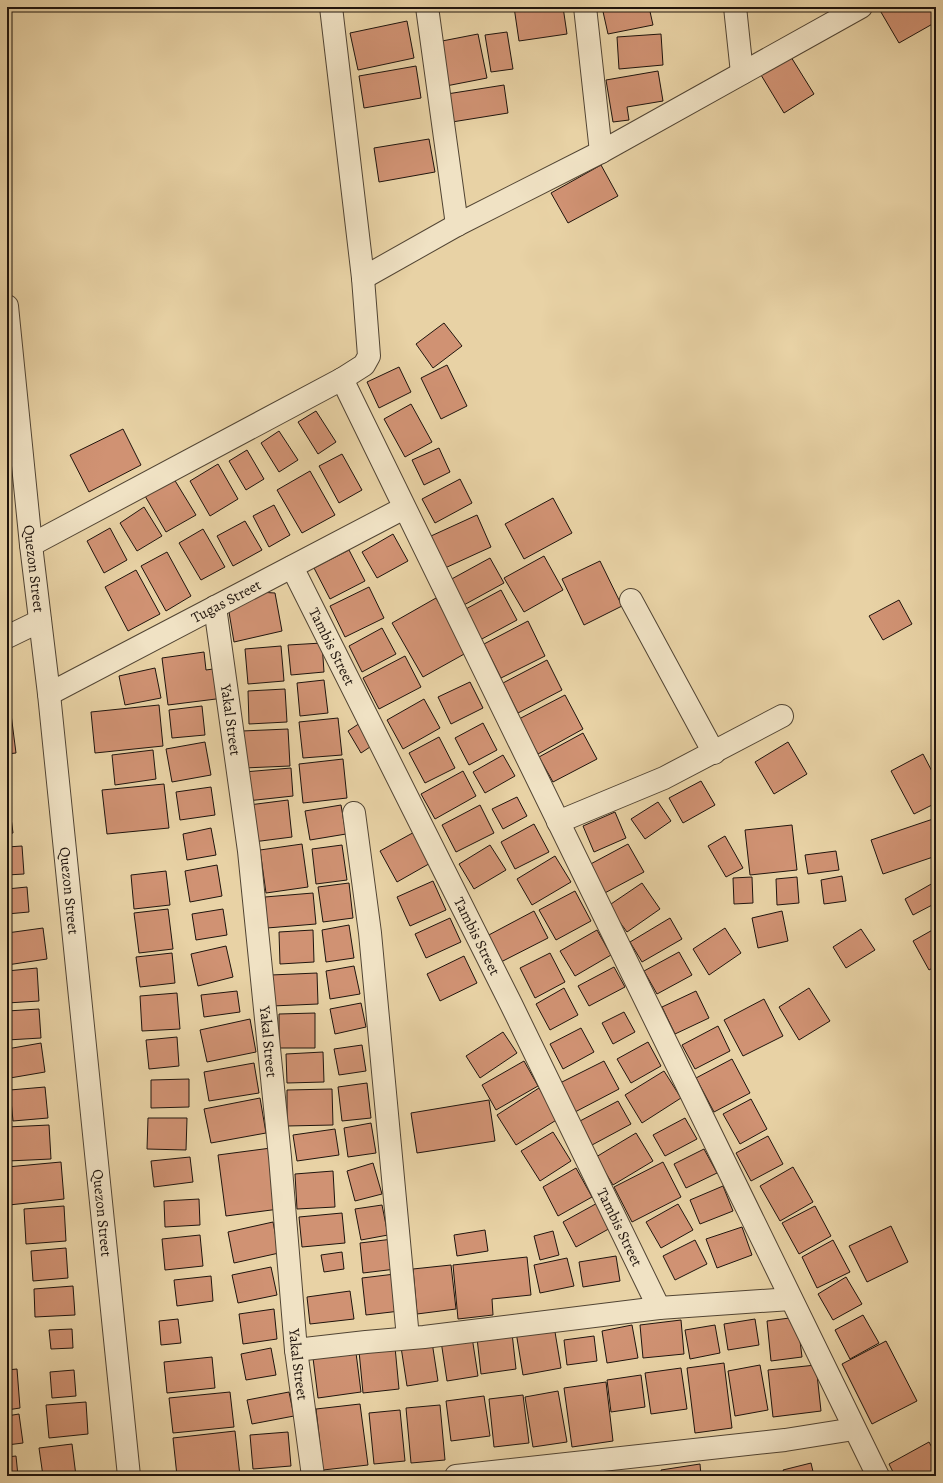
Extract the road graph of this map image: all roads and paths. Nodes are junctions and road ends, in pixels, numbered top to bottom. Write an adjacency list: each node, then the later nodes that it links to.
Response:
1 (331, 7): 9 (street)
2 (427, 7): 8 (street)
3 (585, 7): 7 (street)
4 (735, 7): 6 (street)
5 (861, 7): 6 (street)
6 (742, 73): 7 (street)
7 (601, 152): 8 (street)
8 (457, 225): 9 (street)
9 (363, 278): 11 (street)
10 (7, 306): 13 (street, Quezon Street)
11 (342, 379): 12 (street); 13 (street)
12 (404, 508): 14 (street, Tugas Street); 23 (street)
13 (31, 545): 17 (street, Quezon Street)
14 (292, 567): 16 (street, Tugas Street); 25 (street, Tambis Street)
15 (631, 600): 21 (street)
16 (215, 607): 19 (street, Tugas Street); 27 (street, Yakal Street)
17 (40, 621): 18 (street); 19 (street, Quezon Street)
18 (7, 638)
19 (49, 694): 29 (street, Quezon Street)
20 (782, 716): 21 (street)
21 (714, 753): 23 (street)
22 (354, 813): 26 (street)
23 (558, 822): 24 (street)
24 (791, 1299): 25 (street); 28 (street)
25 (659, 1308): 26 (street)
26 (408, 1338): 27 (street)
27 (296, 1350): 30 (street, Yakal Street)
28 (854, 1428): 31 (street); 32 (street)
29 (129, 1476)
30 (313, 1476)
31 (456, 1476)
32 (878, 1476)

